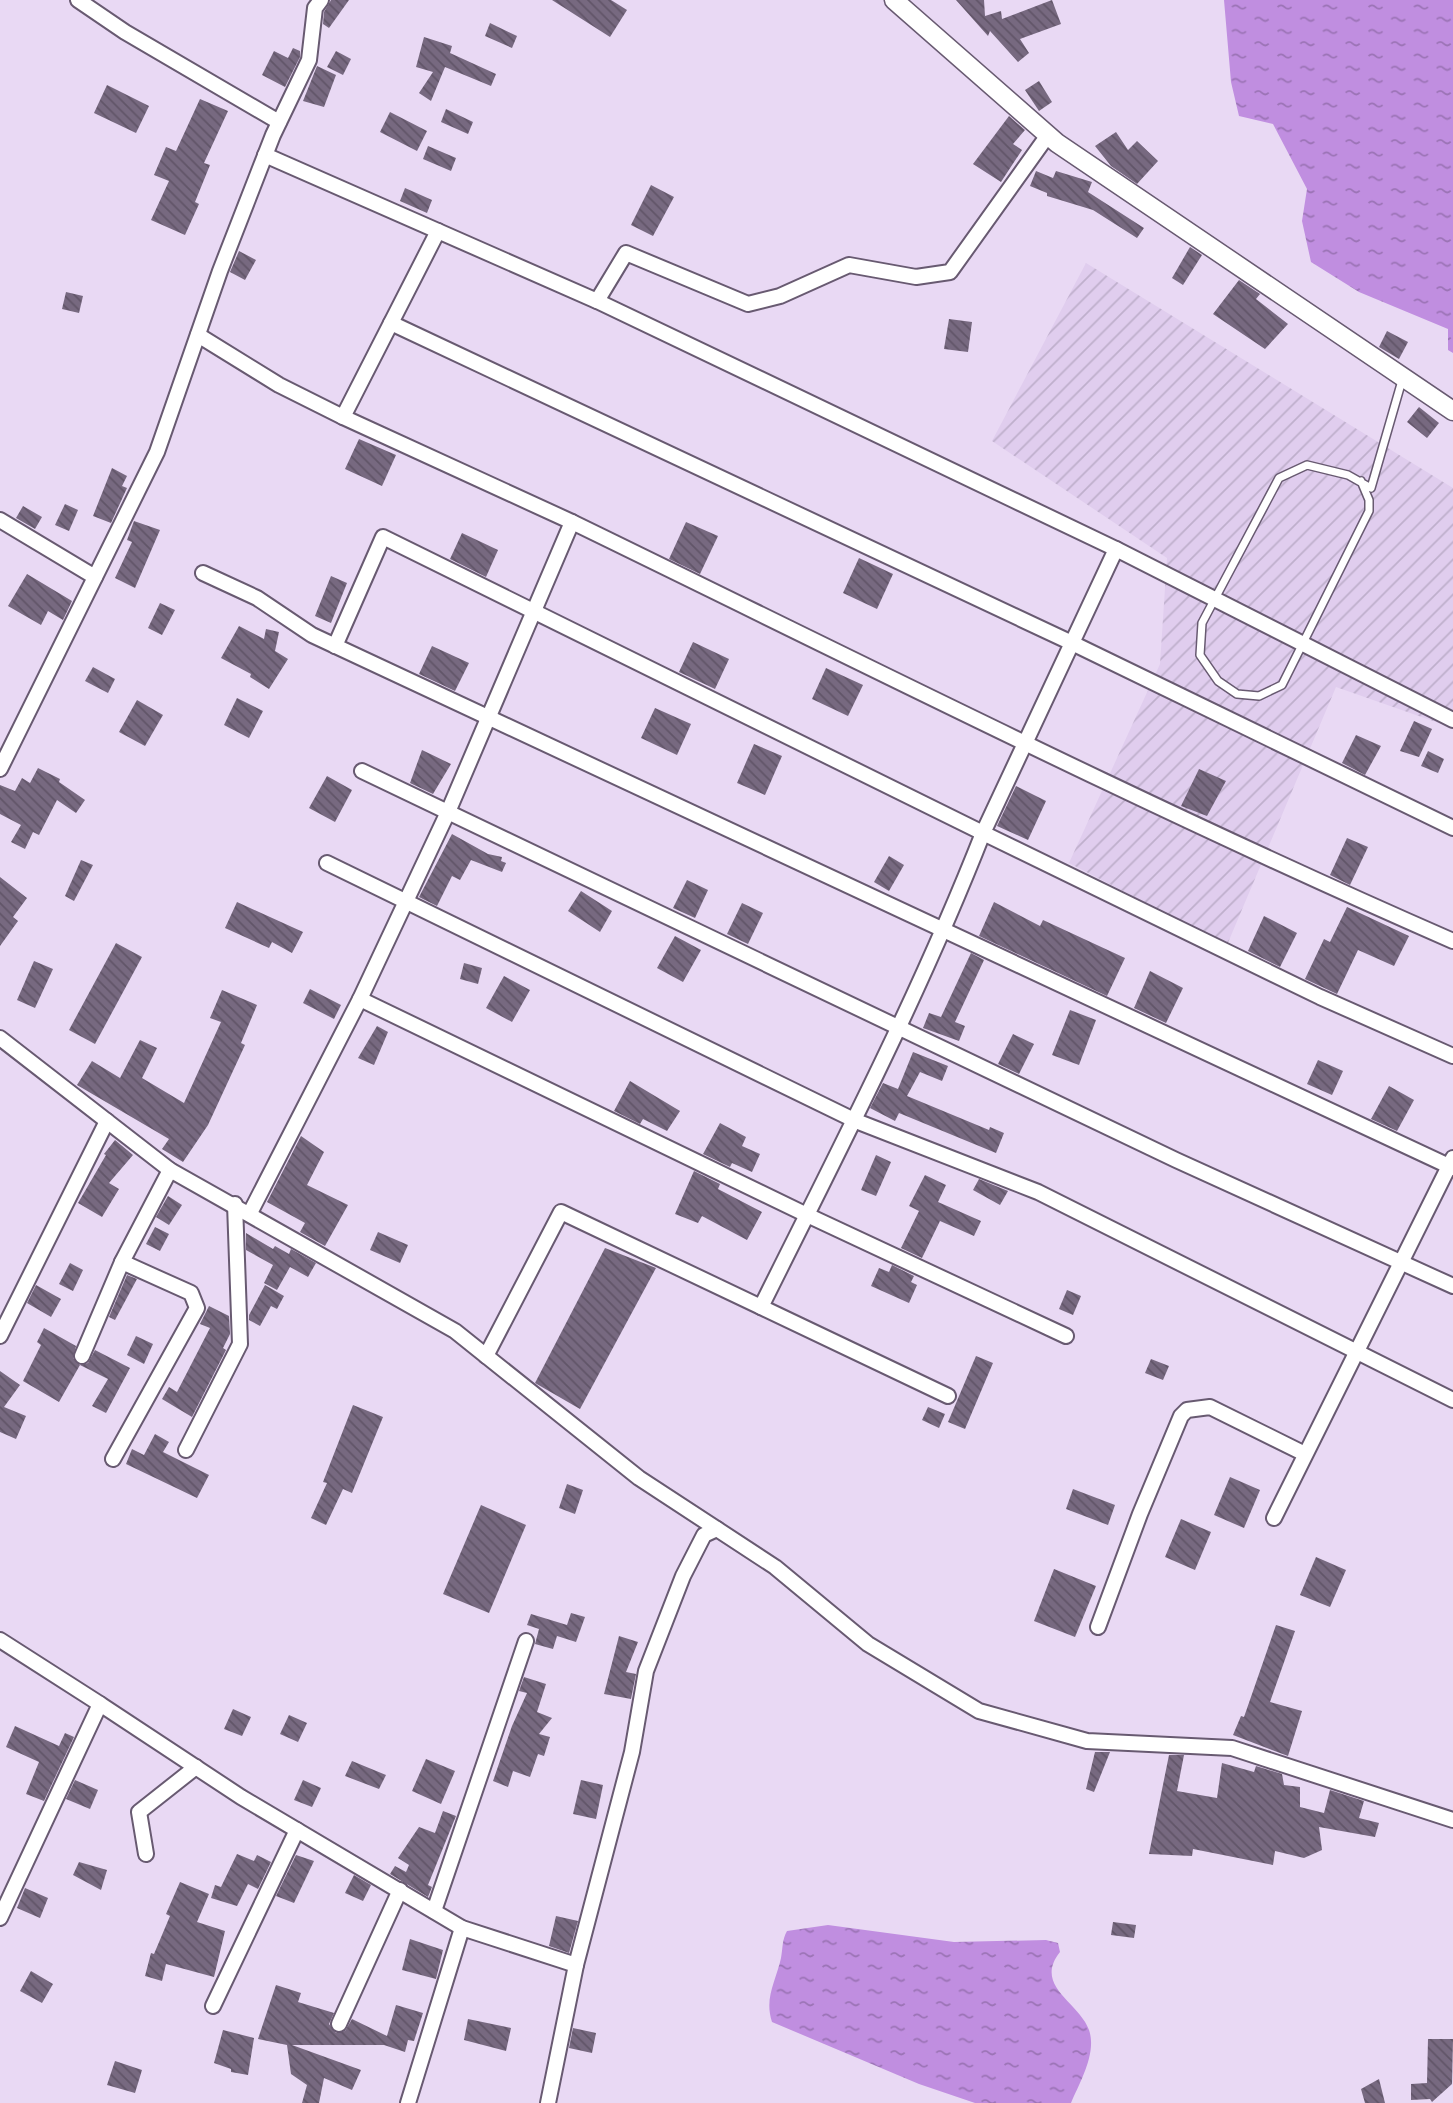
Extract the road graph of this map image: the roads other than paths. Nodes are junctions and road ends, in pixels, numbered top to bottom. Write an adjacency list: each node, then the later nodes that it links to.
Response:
1 (78, 0): 4 (street)
2 (321, 0): 4 (street)
3 (894, 0): 5 (street)
4 (279, 122): 6 (street)
5 (1048, 135): 8 (street); 11 (street)
6 (265, 155): 7 (street); 10 (street)
7 (438, 231): 8 (street); 9 (street)
8 (597, 301): 17 (street)
9 (391, 323): 13 (street); 21 (street)
10 (198, 335): 13 (street); 19 (street)
11 (1403, 376): 12 (street); 14 (lane)
12 (1453, 411)
13 (343, 417): 16 (street)
14 (1361, 481): 14 (lane)
15 (0, 520): 19 (street)
16 (572, 522): 20 (street); 25 (street)
17 (1116, 549): 21 (street); 24 (street)
18 (203, 573): 22 (street)
19 (95, 577): 26 (street)
20 (531, 610): 22 (street); 23 (street); 30 (street)
21 (1072, 643): 25 (street); 29 (street)
22 (335, 646): 23 (street)
23 (487, 718): 28 (street); 33 (street)
24 (1453, 720)
25 (1026, 743): 30 (street); 34 (street)
26 (0, 769)
27 (362, 771): 28 (street)
28 (448, 812): 32 (street); 36 (street)
29 (1453, 828)
30 (982, 833): 33 (street); 38 (street)
31 (327, 863): 32 (street)
32 (407, 902): 35 (street); 40 (street)
33 (944, 932): 36 (street); 41 (street)
34 (1453, 941)
35 (360, 999): 44 (street); 45 (street)
36 (899, 1027): 40 (street); 46 (street)
37 (0, 1038): 39 (street)
38 (1453, 1056)
39 (107, 1121): 42 (street); 50 (street)
40 (856, 1121): 45 (street); 52 (street)
41 (1452, 1164): 46 (street)
42 (170, 1170): 43 (street); 47 (street)
43 (235, 1204): 44 (street); 57 (street)
44 (250, 1213): 54 (street)
45 (807, 1215): 49 (street); 51 (street)
46 (1403, 1261): 48 (street); 52 (street)
47 (122, 1262): 53 (street); 59 (street)
48 (1453, 1286)
49 (761, 1307): 54 (street); 55 (street)
50 (0, 1336)
51 (1066, 1336)
52 (1358, 1352): 56 (street); 58 (street)
53 (82, 1356)
54 (486, 1356): 61 (street)
55 (948, 1396)
56 (1453, 1400)
57 (186, 1450)
58 (1305, 1454): 60 (street); 62 (street)
59 (113, 1459)
60 (1274, 1518)
61 (717, 1529): 67 (street); 74 (street)
62 (1098, 1627)
63 (0, 1640): 65 (street)
64 (526, 1641): 71 (street)
65 (100, 1704): 66 (street); 72 (street)
66 (196, 1768): 68 (street); 69 (street)
67 (1453, 1820)
68 (297, 1830): 70 (street); 75 (street)
69 (146, 1854)
70 (400, 1891): 71 (street); 76 (street)
71 (434, 1911): 73 (street)
72 (0, 1918)
73 (462, 1928): 74 (street); 77 (street)
74 (576, 1965): 78 (street)
75 (213, 2006)
76 (339, 2024)
77 (408, 2103)
78 (548, 2103)

